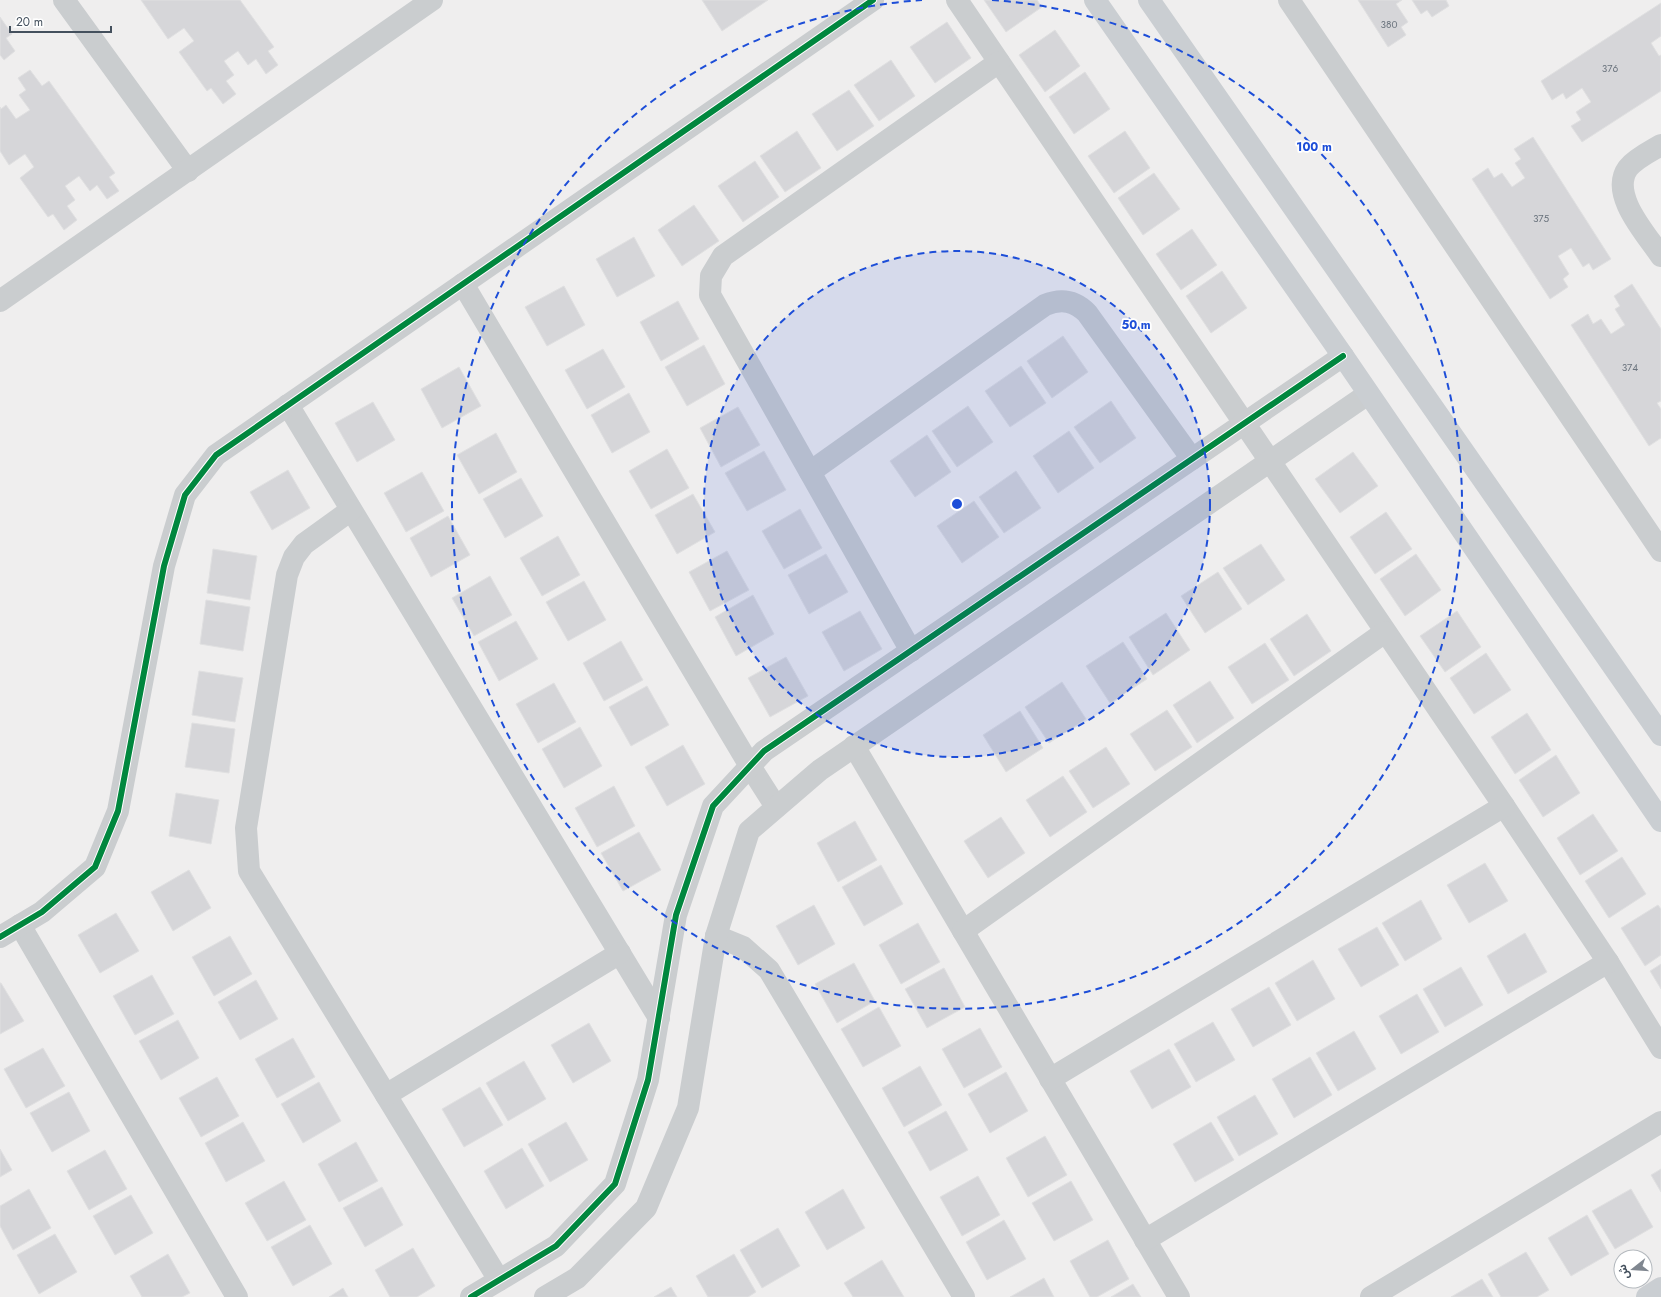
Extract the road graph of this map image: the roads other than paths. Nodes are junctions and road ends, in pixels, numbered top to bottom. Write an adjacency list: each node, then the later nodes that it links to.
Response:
1 (64, 0): 10 (street)
2 (432, 0): 10 (street)
3 (874, 0): 12 (street)
4 (957, 0): 8 (street)
5 (1095, 0): 14 (street)
6 (1149, 0): 25 (street)
7 (1289, 0): 22 (street)
8 (999, 62): 17 (street); 20 (street)
9 (1661, 145): 11 (street)
10 (188, 171): 13 (street)
11 (1661, 256)
12 (463, 284): 16 (street); 27 (street)
13 (0, 301)
14 (1343, 356): 15 (street); 17 (street)
15 (1368, 394): 19 (street); 30 (street)
16 (288, 405): 21 (street); 31 (street)
17 (1244, 424): 18 (street); 19 (street)
18 (1192, 459): 20 (street); 24 (street)
19 (1270, 462): 23 (street); 26 (street)
20 (810, 472): 24 (street)
21 (352, 510): 35 (street); 40 (street)
22 (1661, 550)
23 (1386, 632): 28 (street); 32 (street)
24 (911, 650): 27 (street)
25 (1661, 735)
26 (854, 746): 29 (street); 32 (street)
27 (750, 766): 29 (street); 37 (street)
28 (1504, 806): 36 (street); 39 (street)
29 (776, 807): 33 (street)
30 (1661, 821)
31 (20, 926): 34 (street); 46 (street)
32 (963, 931): 39 (street)
33 (716, 936): 45 (street); 48 (street)
34 (0, 937)
35 (620, 953): 37 (street); 40 (street)
36 (1608, 962): 38 (street); 42 (street)
37 (659, 1018): 43 (street)
38 (1661, 1048)
39 (1050, 1079): 42 (street)
40 (386, 1095): 43 (street)
41 (1661, 1122): 50 (street)
42 (1145, 1240): 49 (street)
43 (499, 1280): 47 (street)
44 (1661, 1288): 51 (street)
45 (961, 1296)
46 (237, 1297)
47 (471, 1297)
48 (545, 1297)
49 (1179, 1297)
50 (1371, 1297)
51 (1647, 1297)

